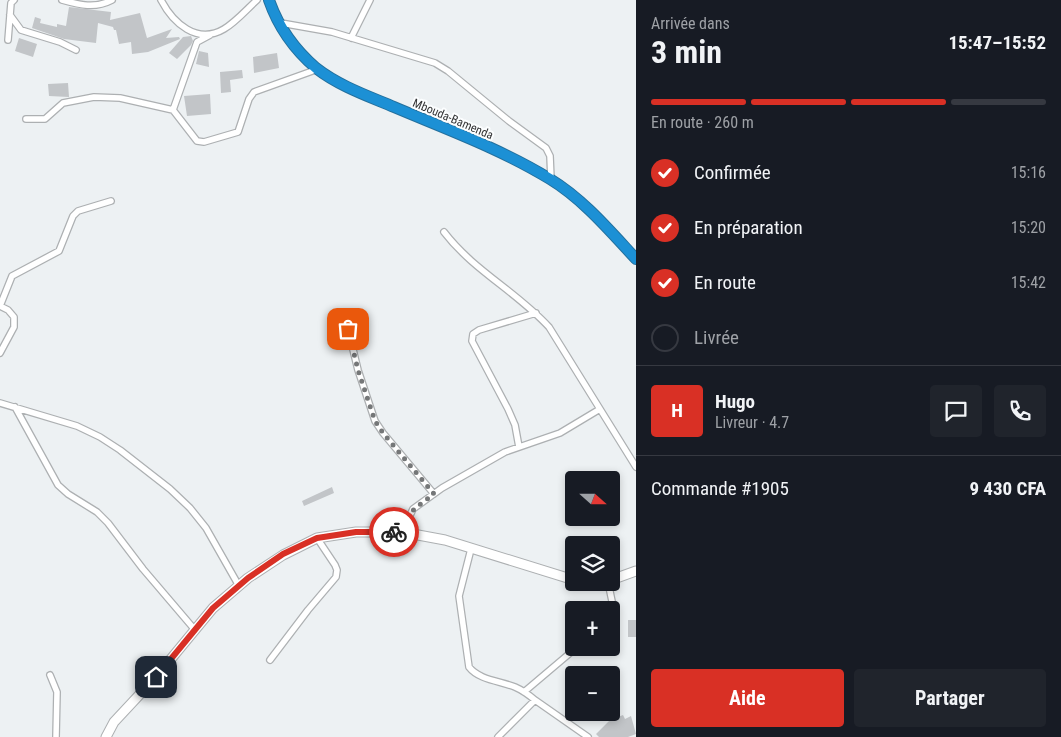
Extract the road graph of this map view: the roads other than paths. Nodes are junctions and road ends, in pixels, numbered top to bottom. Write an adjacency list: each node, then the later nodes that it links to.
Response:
1 (14, 0): 8 (street)
2 (62, 0): 3 (street)
3 (112, 0)
4 (161, 0): 10 (street)
5 (257, 0): 10 (street)
6 (269, 0): 9 (highway, Mbouda-Bamenda)
7 (370, 0): 11 (street)
8 (10, 15): 12 (street); 13 (street)
9 (281, 23): 11 (street); 14 (highway, Mbouda-Bamenda)
10 (210, 35): 15 (street)
11 (352, 38): 17 (street)
12 (8, 40)
13 (76, 50)
14 (318, 69): 15 (street); 17 (highway, Mbouda-Bamenda)
15 (173, 110): 16 (street)
16 (26, 119)
17 (551, 179): 20 (highway, Mbouda-Bamenda)
18 (111, 202): 21 (street)
19 (444, 232): 22 (street)
20 (636, 259)
21 (0, 306): 24 (street)
22 (536, 313): 27 (street); 28 (street)
23 (348, 329): 30 (street)
24 (0, 352)
25 (0, 403): 26 (street)
26 (15, 407): 37 (street); 38 (street)
27 (600, 409): 28 (street); 29 (street)
28 (519, 447): 30 (street)
29 (636, 466)
30 (434, 494): 31 (street)
31 (402, 532): 32 (street); 33 (street)
32 (317, 538): 37 (street); 40 (street)
33 (471, 548): 35 (street); 42 (street)
34 (636, 571): 36 (street)
35 (565, 577)
36 (620, 577)
37 (239, 586): 38 (street)
38 (195, 630): 45 (street)
39 (567, 656): 42 (street)
40 (270, 660)
41 (50, 676): 44 (street)
42 (524, 692): 43 (street)
43 (535, 700): 46 (street); 47 (street)
44 (56, 737)
45 (106, 737)
46 (498, 737)
47 (588, 737)

